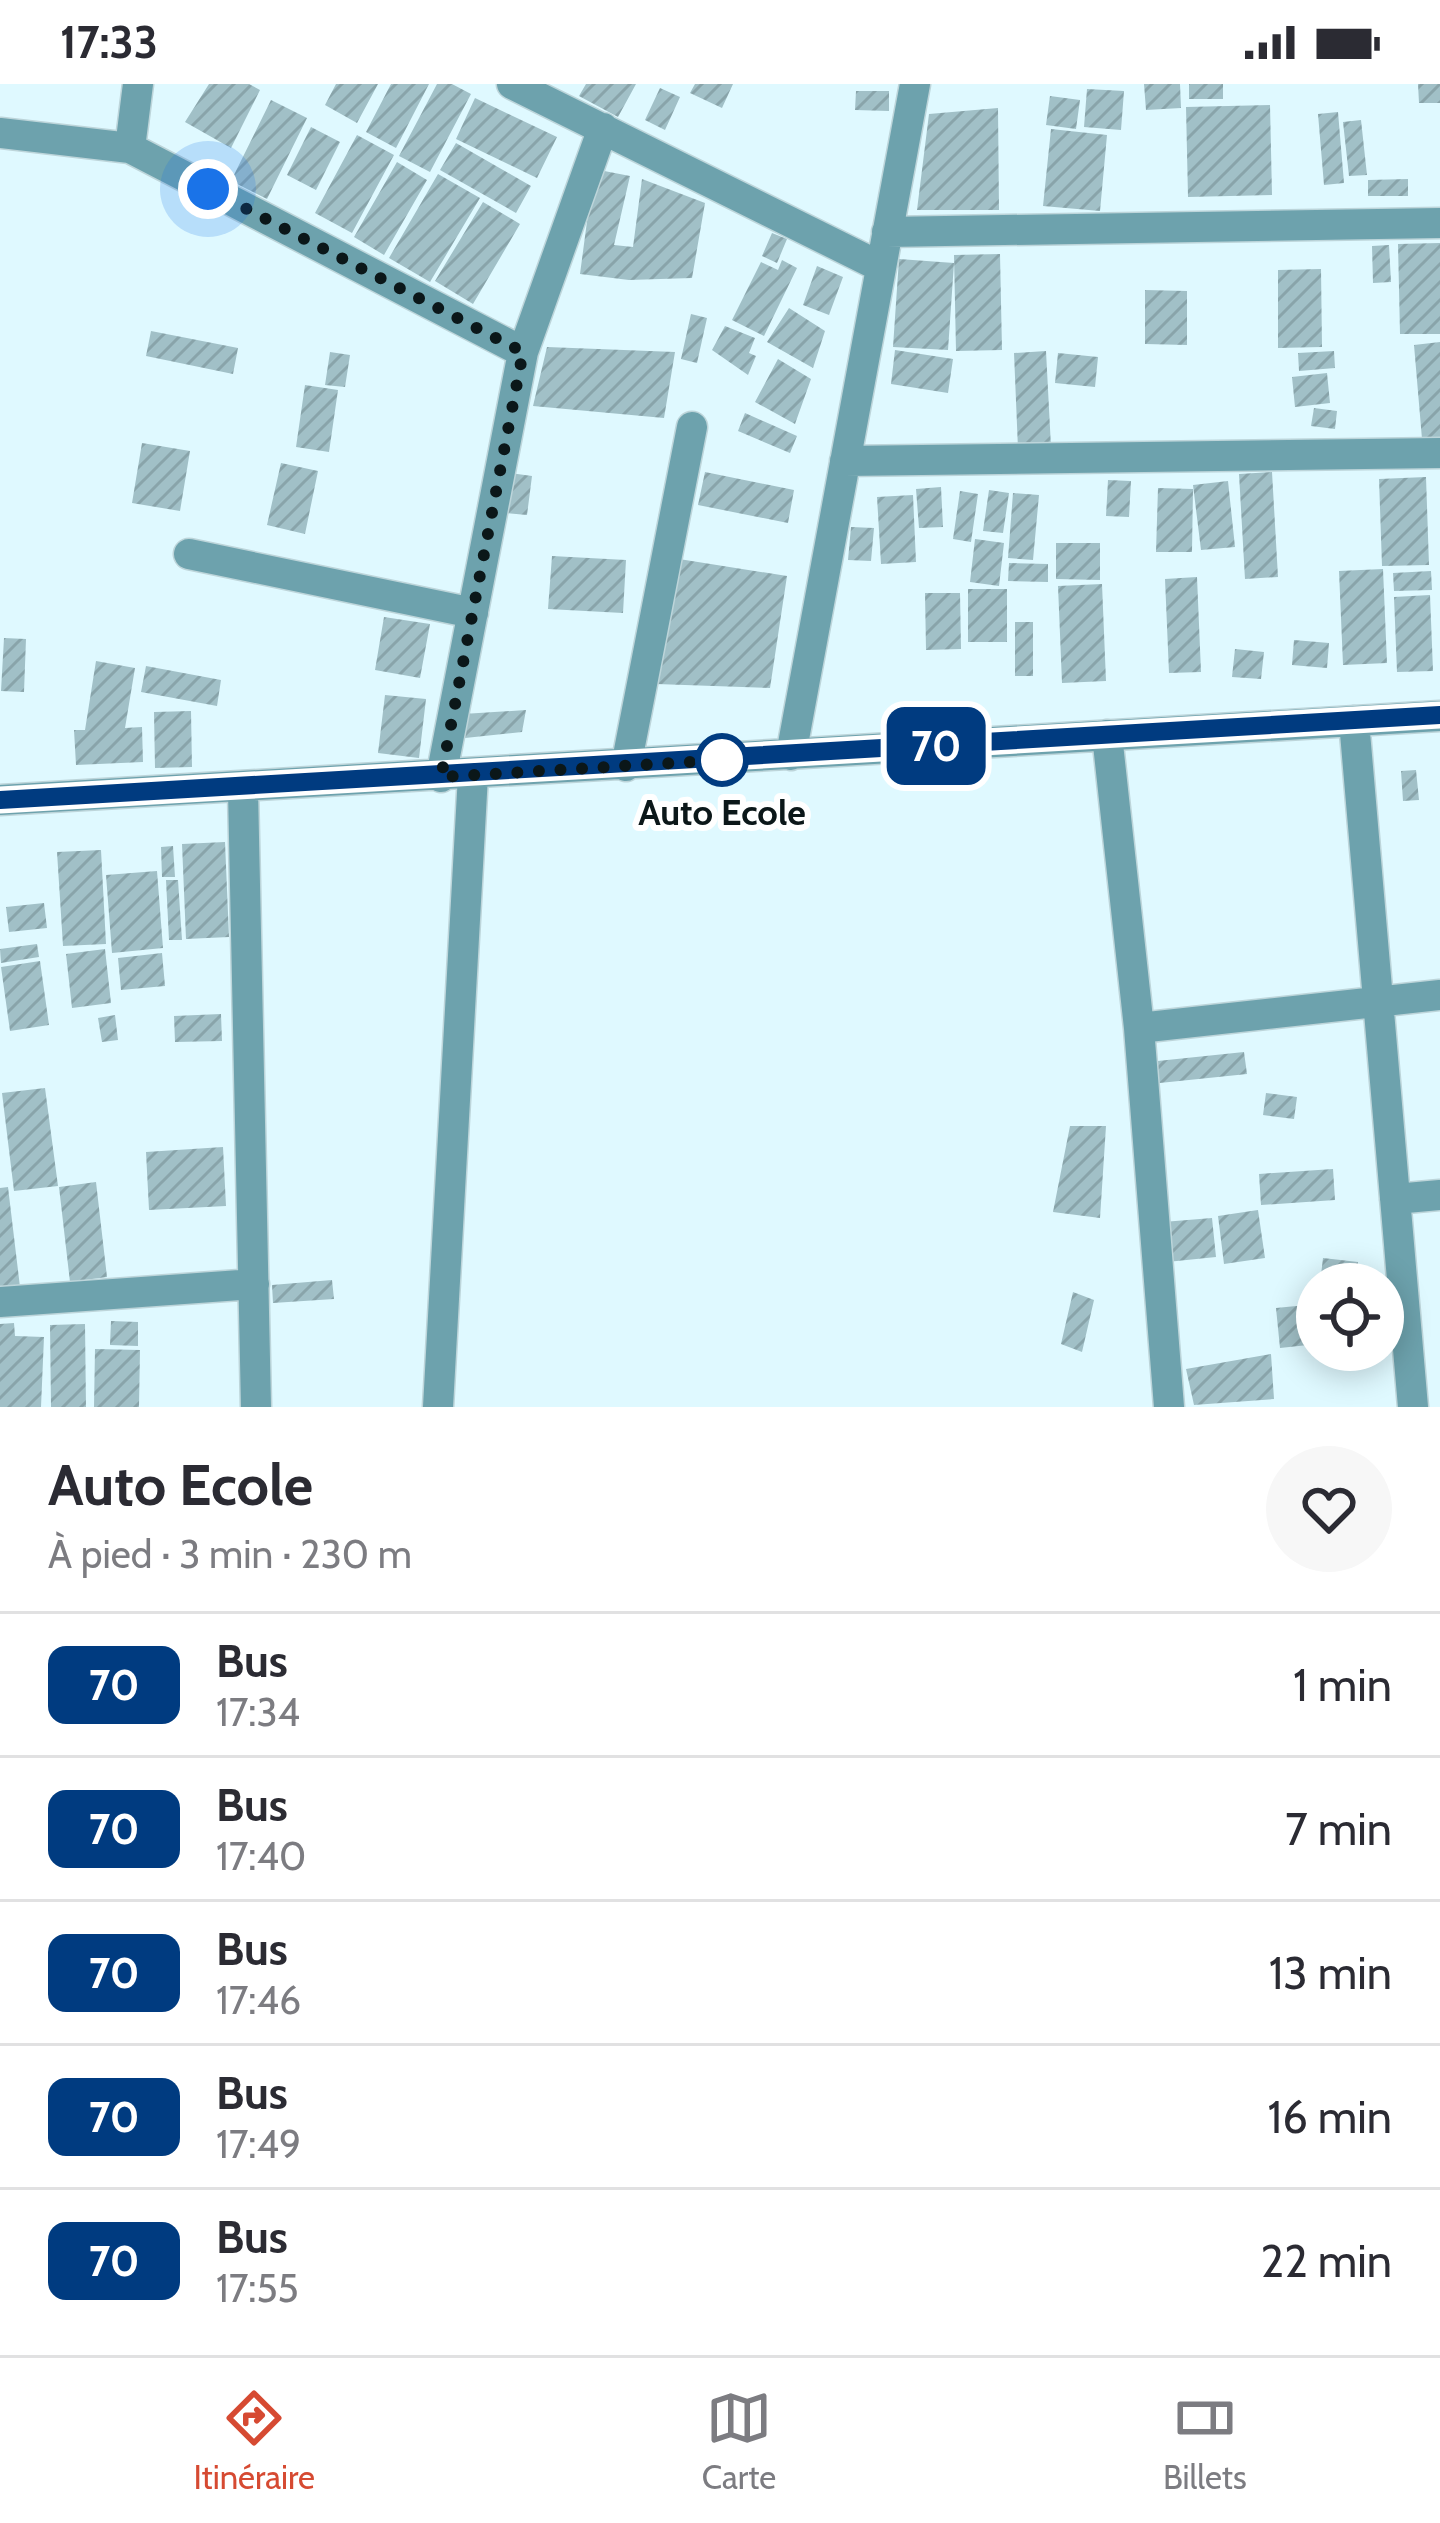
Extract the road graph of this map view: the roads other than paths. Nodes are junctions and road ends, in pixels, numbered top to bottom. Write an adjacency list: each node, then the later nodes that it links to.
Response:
1 (138, 84): 6 (street)
2 (512, 84): 4 (street)
3 (915, 84): 8 (street)
4 (603, 128): 9 (street); 10 (street)
5 (0, 133): 6 (street)
6 (130, 148): 10 (street)
7 (1440, 223): 8 (street)
8 (887, 232): 9 (street)
9 (881, 267): 13 (street)
10 (523, 352): 15 (street)
11 (692, 427): 20 (street)
12 (1440, 453): 13 (street)
13 (845, 461): 19 (street)
14 (189, 554): 15 (street)
15 (472, 613): 22 (street)
16 (1440, 716): 17 (street)
17 (1354, 721): 18 (street); 26 (street)
18 (1107, 734): 19 (street); 27 (street)
19 (791, 755): 20 (street)
20 (626, 766): 21 (street)
21 (473, 775): 22 (street); 34 (street)
22 (441, 777): 23 (street)
23 (243, 790): 24 (street); 30 (street)
24 (0, 800)
25 (1440, 995): 26 (street)
26 (1378, 1001): 27 (street); 29 (street)
27 (1139, 1028): 35 (street)
28 (1440, 1195): 29 (street)
29 (1395, 1199): 32 (street)
30 (254, 1283): 31 (street); 33 (street)
31 (0, 1302)
32 (1421, 1398)
33 (256, 1407)
34 (438, 1407)
35 (1169, 1407)

